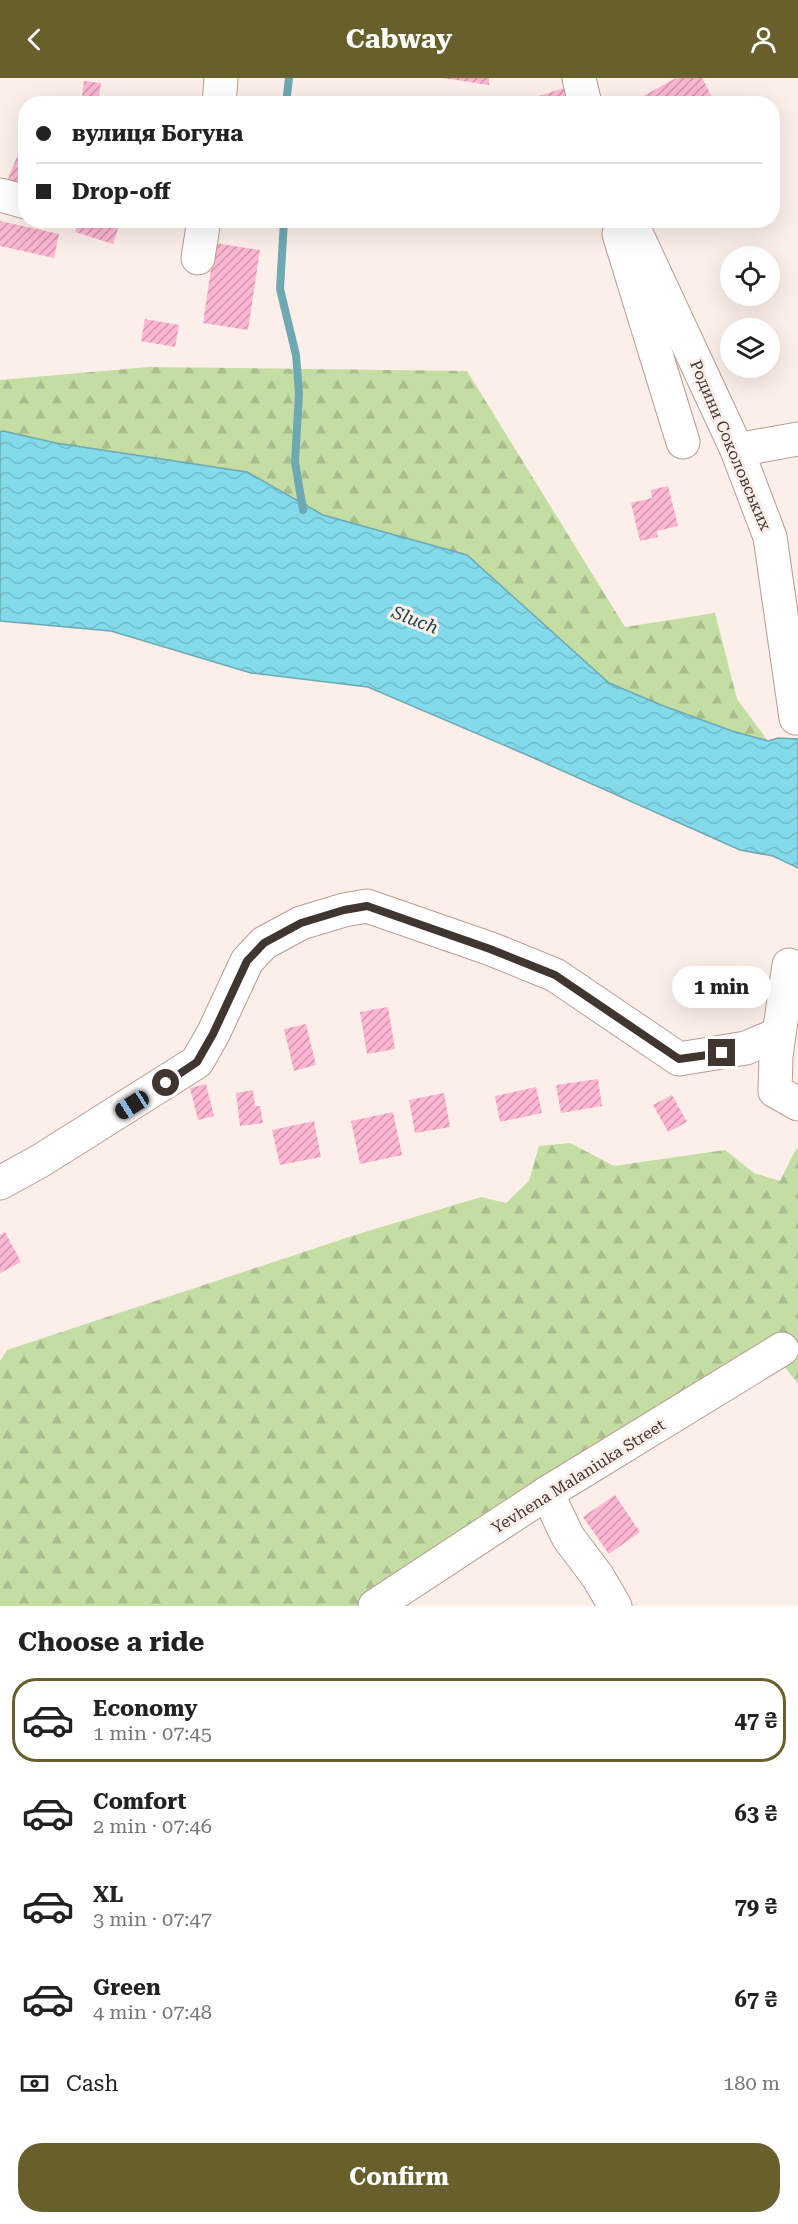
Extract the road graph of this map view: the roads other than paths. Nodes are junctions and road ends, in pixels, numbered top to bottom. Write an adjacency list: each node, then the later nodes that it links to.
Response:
1 (222, 78): 3 (street)
2 (579, 78): 4 (street)
3 (220, 96)
4 (583, 96)
5 (0, 195): 6 (street)
6 (18, 200)
7 (203, 228): 10 (street)
8 (618, 228): 12 (street)
9 (634, 228): 13 (street, Родини Соколовських)
10 (198, 258)
11 (798, 439): 13 (street)
12 (683, 441)
13 (737, 450): 14 (street, Родини Соколовських)
14 (796, 718)
15 (789, 965): 16 (street)
16 (779, 1034): 17 (street); 18 (street)
17 (798, 1104)
18 (0, 1183)
19 (782, 1349): 20 (street, Yevhena Malaniuka Street)
20 (547, 1493): 21 (street, Yevhena Malaniuka Street); 22 (street)
21 (375, 1606)
22 (615, 1606)

